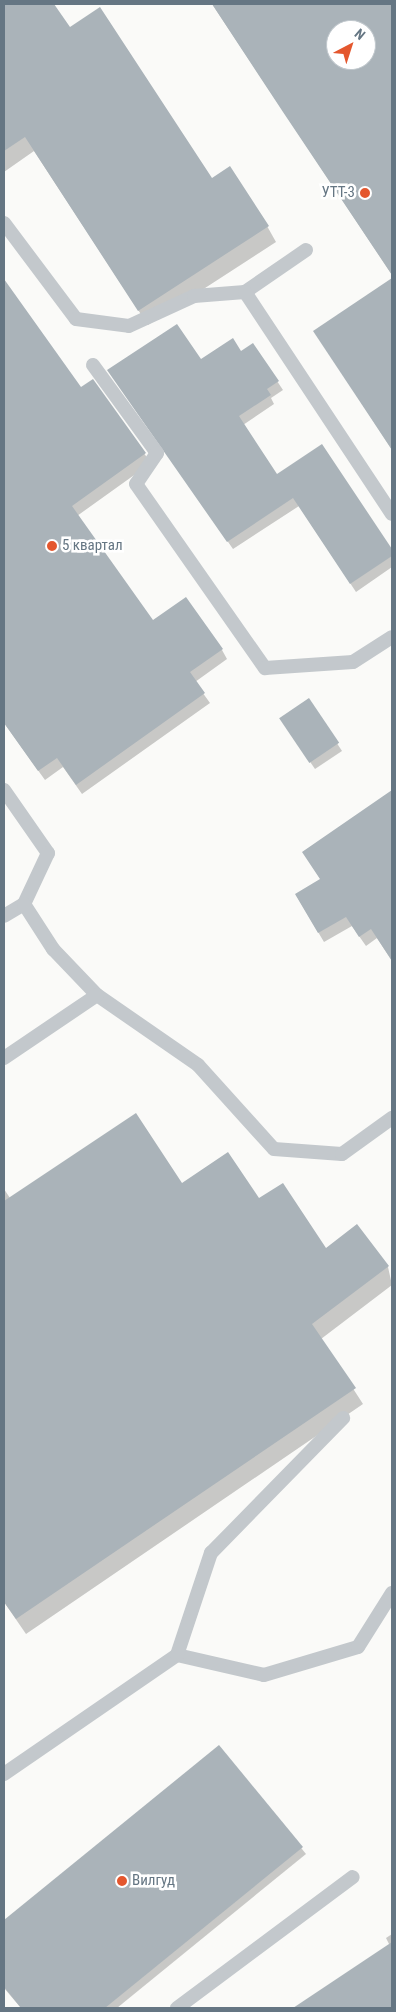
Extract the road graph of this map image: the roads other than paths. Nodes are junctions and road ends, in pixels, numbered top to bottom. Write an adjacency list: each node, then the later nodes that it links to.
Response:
1 (4, 223): 3 (lane)
2 (306, 250): 3 (lane)
3 (245, 292): 5 (lane)
4 (93, 365): 6 (lane)
5 (392, 514)
6 (392, 637)
7 (4, 790): 8 (lane)
8 (24, 904): 9 (lane); 10 (lane)
9 (4, 916)
10 (97, 995): 11 (lane); 12 (lane)
11 (4, 1058)
12 (392, 1118)
13 (343, 1418): 15 (lane)
14 (392, 1593): 15 (lane)
15 (177, 1655): 16 (lane)
16 (4, 1774)
17 (353, 1877): 18 (lane)
18 (177, 2008)

